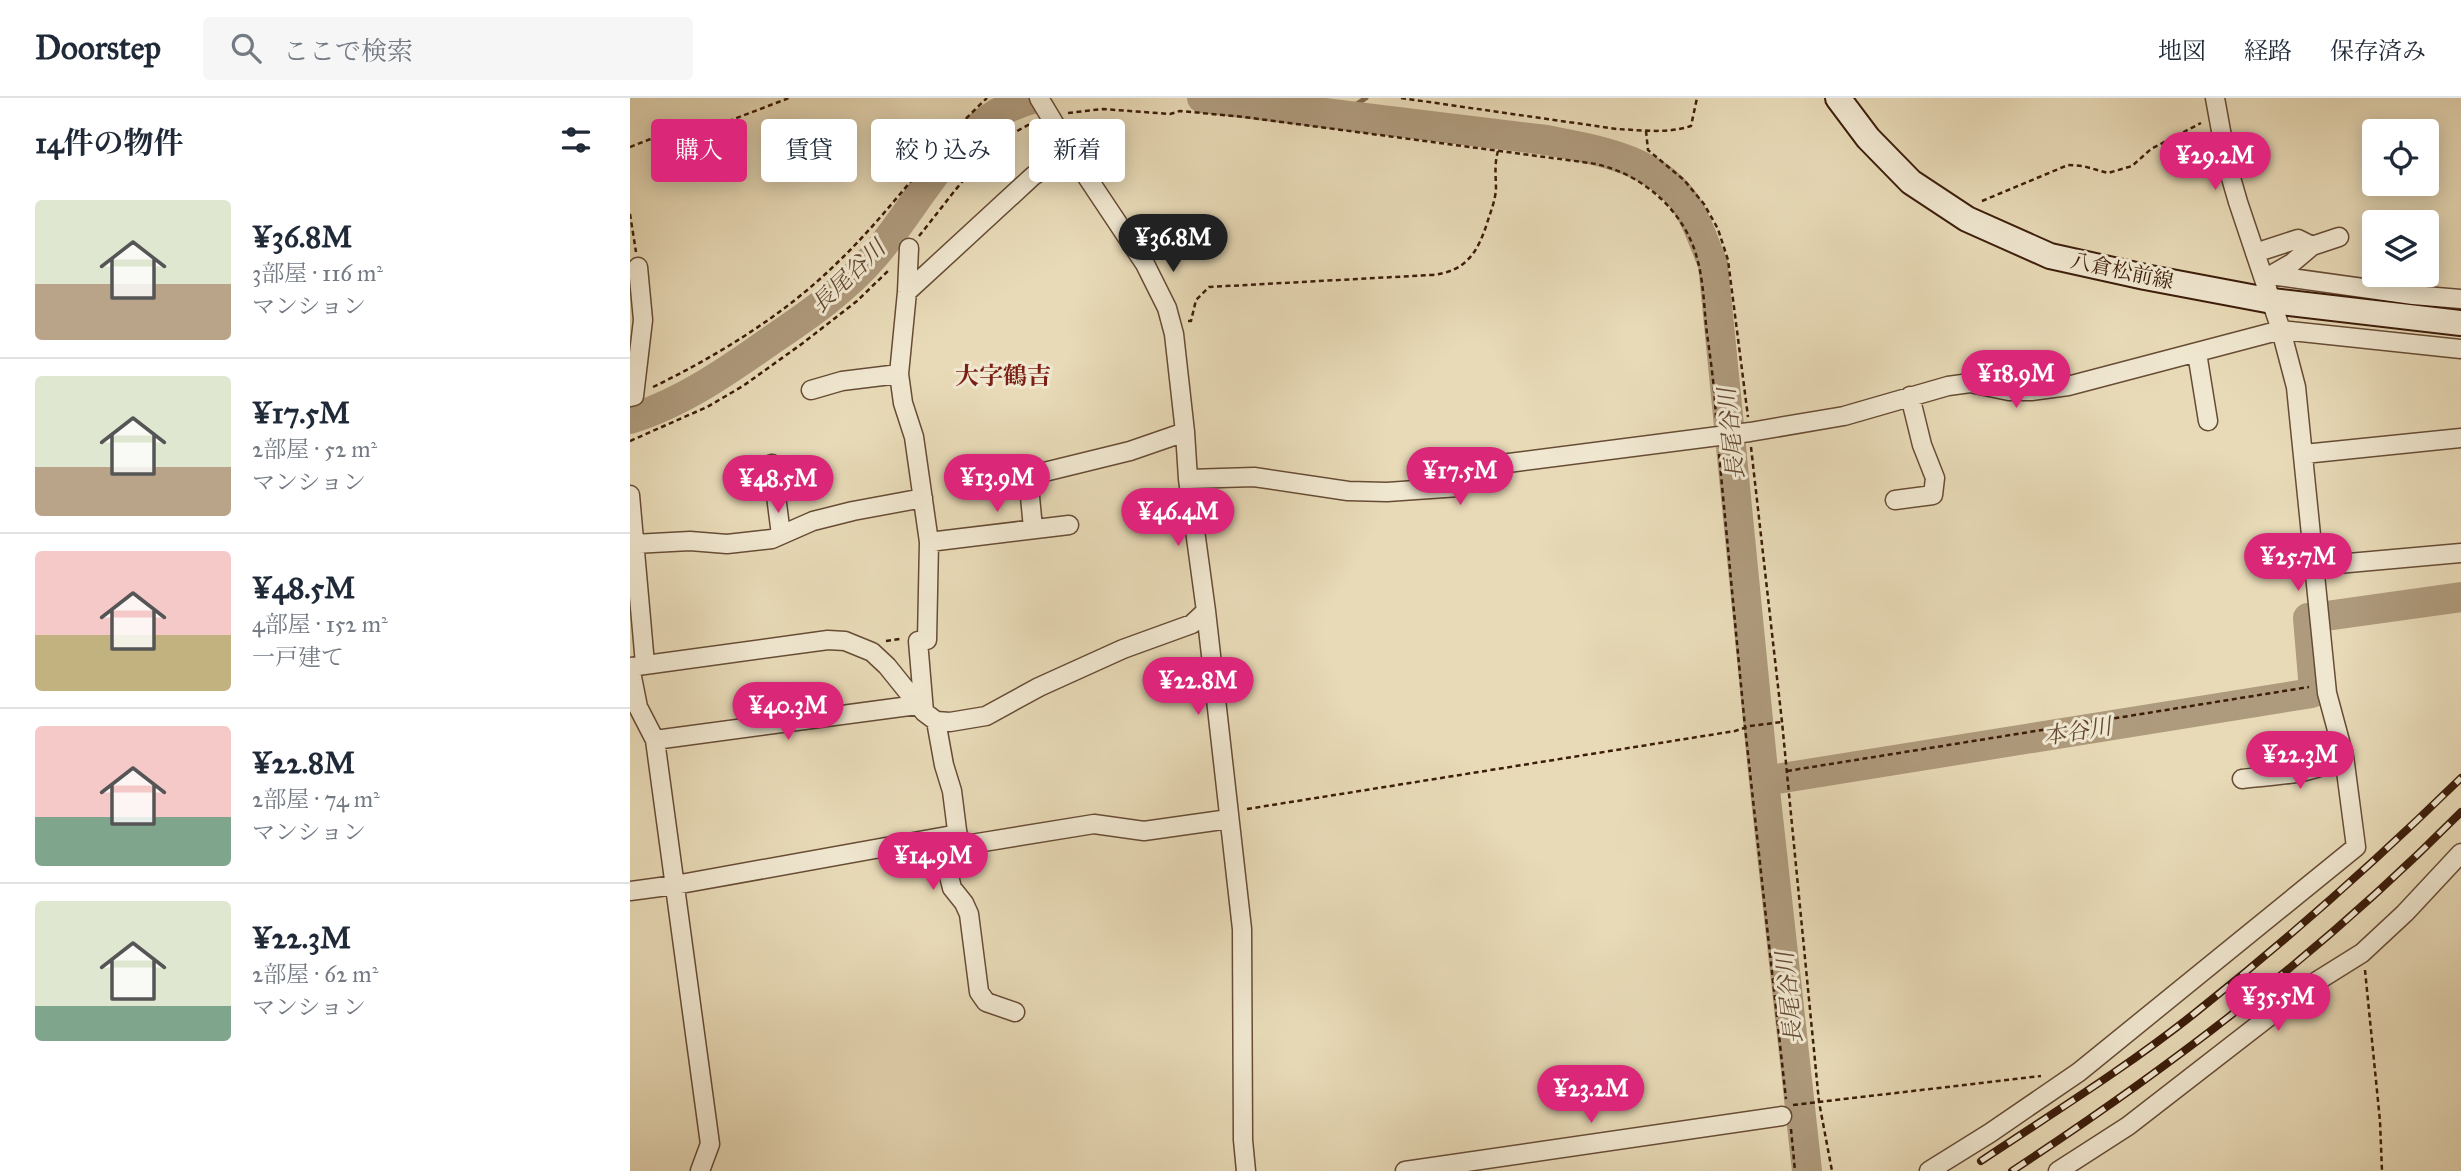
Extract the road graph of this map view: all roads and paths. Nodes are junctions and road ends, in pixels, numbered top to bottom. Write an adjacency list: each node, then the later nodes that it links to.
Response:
1 (789, 98): 9 (path)
2 (987, 98): 31 (path)
3 (1401, 98): 8 (path)
4 (1697, 98): 8 (path)
5 (1838, 98): 13 (main road, 八倉松前線)
6 (2217, 106): 13 (path); 18 (street)
7 (1045, 107): 10 (path); 17 (path)
8 (1646, 131): 35 (path)
9 (630, 147)
10 (1497, 151): 24 (path); 36 (path)
11 (1029, 179): 21 (street)
12 (1091, 182): 24 (street)
13 (1956, 211): 23 (main road, 八倉松前線)
14 (630, 214): 19 (path)
15 (2339, 237): 16 (street)
16 (2312, 246): 18 (street); 20 (street)
17 (909, 248): 21 (street); 38 (path)
18 (2255, 253): 20 (street)
19 (638, 267): 31 (street)
20 (2267, 274): 22 (street); 23 (street)
21 (907, 292): 29 (street)
22 (2461, 299)
23 (2272, 301): 25 (main road, 八倉松前線); 26 (street)
24 (1171, 322): 34 (street)
25 (2461, 323)
26 (2281, 330): 27 (street); 28 (street); 39 (street)
27 (2461, 349)
28 (2197, 353): 32 (street); 33 (street)
29 (899, 374): 30 (street); 43 (street)
30 (811, 390)
31 (632, 396)
32 (1910, 396): 35 (street); 44 (street)
33 (2208, 421)
34 (1185, 432): 41 (street); 47 (street)
35 (1746, 432): 36 (street); 60 (path)
36 (1720, 435): 41 (street); 61 (path)
37 (2461, 438): 39 (street)
38 (630, 441)
39 (2304, 454): 52 (street)
40 (772, 464): 48 (street)
41 (1188, 479): 53 (street)
42 (630, 495): 45 (street)
43 (923, 498): 48 (street); 49 (street)
44 (1895, 500)
45 (631, 515): 51 (street)
46 (1069, 525): 47 (street)
47 (1034, 528): 49 (street)
48 (781, 534): 51 (street)
49 (929, 542): 55 (street)
50 (2461, 553): 52 (street)
51 (633, 554): 54 (street)
52 (2315, 566): 58 (street)
53 (1206, 611): 59 (street); 66 (street)
54 (643, 612): 57 (street)
55 (918, 641): 56 (path); 59 (street)
56 (872, 652): 57 (street); 59 (street)
57 (645, 664): 62 (street)
58 (2326, 685): 63 (street); 64 (path)
59 (926, 713): 62 (street); 67 (street)
60 (1782, 722): 61 (path); 64 (path)
61 (1745, 727): 66 (path); 75 (path)
62 (655, 740): 69 (street)
63 (2344, 756): 65 (street); 73 (street)
64 (1787, 771): 74 (path)
65 (2242, 779)
66 (1228, 815): 67 (street); 77 (street)
67 (959, 840): 69 (street); 72 (street)
68 (2461, 853): 71 (street)
69 (675, 886): 70 (street); 76 (street)
70 (630, 891)
71 (2362, 953): 82 (street); 83 (path)
72 (1015, 1012)
73 (2079, 1072): 74 (path); 81 (street)
74 (1818, 1102): 75 (path); 80 (path)
75 (1787, 1111): 78 (street); 79 (path)
76 (700, 1171)
77 (1246, 1171)
78 (1405, 1171)
79 (1795, 1171)
80 (1832, 1171)
81 (1929, 1171)
82 (2058, 1171)
83 (2382, 1171)

